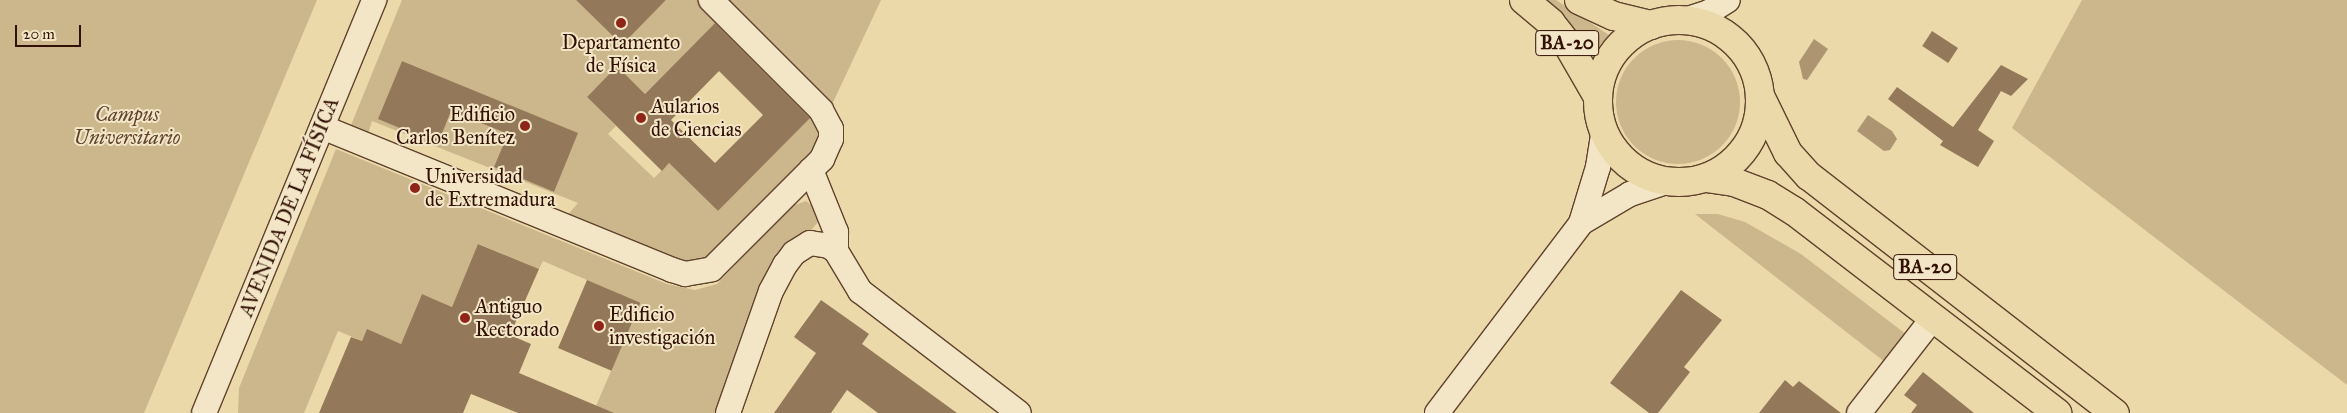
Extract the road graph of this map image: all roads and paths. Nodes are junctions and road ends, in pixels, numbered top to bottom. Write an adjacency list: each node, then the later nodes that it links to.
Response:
1 (374, 0): 10 (street, AVENIDA DE LA FÍSICA)
2 (710, 0): 12 (street)
3 (1524, 0): 8 (highway, BA-20)
4 (1580, 0): 7 (highway, BA-20)
5 (1728, 0): 6 (street)
6 (1685, 20): 7 (highway); 9 (highway)
7 (1651, 25): 8 (highway)
8 (1598, 97): 11 (highway)
9 (1761, 98): 13 (highway); 26 (highway, BA-20)
10 (322, 127): 12 (street); 18 (street, AVENIDA DE LA FÍSICA)
11 (1604, 128): 14 (highway); 15 (street)
12 (811, 170): 16 (street)
13 (1706, 178): 14 (highway); 17 (highway, BA-20)
14 (1669, 181): 15 (street)
15 (1581, 224): 23 (street)
16 (836, 252): 19 (street); 22 (street)
17 (1933, 318): 24 (street); 25 (highway, BA-20)
18 (218, 380): 20 (street, AVENIDA DE LA FÍSICA); 21 (street)
19 (1011, 411)
20 (204, 413)
21 (219, 413)
22 (728, 413)
23 (1437, 413)
24 (1860, 413)
25 (2057, 413)
26 (2115, 413)

